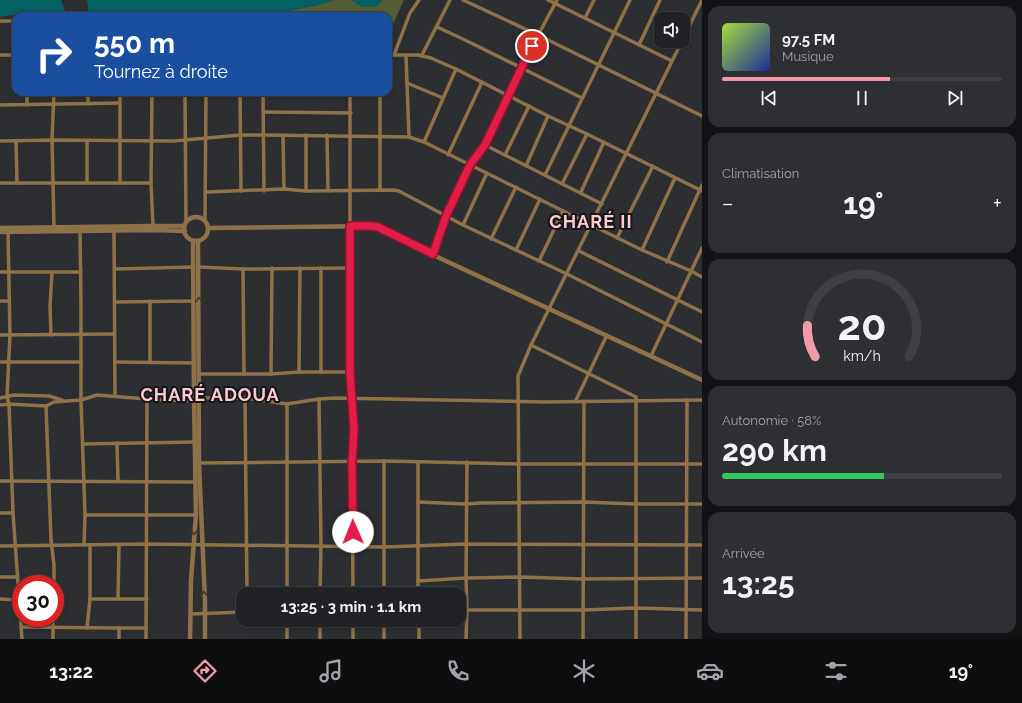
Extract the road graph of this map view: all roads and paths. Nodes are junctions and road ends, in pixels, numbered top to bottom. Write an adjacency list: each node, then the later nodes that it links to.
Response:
1 (419, 0): 21 (street)
2 (450, 0): 14 (street)
3 (463, 0): 16 (street)
4 (548, 0): 9 (street)
5 (594, 0): 10 (street)
6 (630, 0): 15 (street)
7 (660, 0): 17 (street)
8 (702, 0): 13 (street)
9 (556, 2): 10 (street); 16 (street)
10 (585, 18): 15 (street)
11 (0, 21): 12 (street)
12 (12, 21)
13 (690, 25)
14 (437, 27): 23 (street); 26 (street)
15 (613, 32): 17 (street); 25 (street)
16 (538, 35): 25 (street); 26 (street)
17 (639, 45): 24 (street)
18 (679, 48): 24 (street)
19 (0, 55): 20 (street)
20 (12, 55)
21 (394, 55): 22 (street)
22 (406, 56): 23 (street); 29 (street)
23 (422, 56): 27 (street)
24 (672, 61): 30 (street)
25 (597, 65): 30 (street); 44 (street)
26 (521, 67): 42 (street); 44 (street)
27 (456, 69): 28 (street); 43 (street)
28 (482, 82): 42 (street); 77 (street)
29 (407, 83): 43 (street); 65 (street)
30 (656, 94): 54 (street); 76 (street)
31 (27, 96): 48 (street)
32 (54, 96): 46 (street)
33 (88, 96): 47 (street)
34 (120, 96): 45 (street)
35 (152, 96): 67 (street)
36 (185, 96): 68 (street)
37 (206, 96): 64 (street)
38 (240, 96): 57 (street)
39 (263, 96): 51 (street)
40 (350, 96): 52 (street)
41 (380, 96): 63 (street)
42 (508, 96): 50 (street); 75 (street)
43 (443, 98): 73 (street)
44 (582, 98): 55 (street)
45 (119, 103): 47 (street); 72 (street)
46 (54, 104): 47 (street); 48 (street); 66 (street)
47 (88, 104)
48 (27, 105): 49 (street)
49 (0, 106)
50 (528, 106): 53 (street); 78 (street)
51 (264, 112): 52 (street); 58 (street)
52 (351, 113): 62 (street)
53 (548, 116): 55 (street); 80 (street)
54 (702, 116)
55 (568, 126): 56 (street); 83 (street)
56 (587, 134): 74 (street); 91 (street)
57 (240, 135): 58 (street); 64 (street); 95 (street)
58 (264, 135): 59 (street); 97 (street)
59 (283, 135): 60 (street); 94 (street)
60 (306, 135): 61 (street); 100 (street)
61 (327, 135): 62 (street); 101 (street)
62 (351, 135): 63 (street); 102 (street)
63 (380, 136): 65 (street); 96 (street)
64 (206, 137): 68 (street); 99 (street)
65 (409, 137): 73 (street)
66 (52, 140): 70 (street); 71 (street); 89 (street)
67 (152, 140): 68 (street); 72 (street); 90 (street)
68 (186, 140): 114 (street)
69 (0, 141): 70 (street)
70 (16, 141): 88 (street)
71 (87, 141): 72 (street); 85 (street)
72 (119, 141): 86 (street)
73 (424, 142): 77 (street)
74 (604, 142): 76 (street); 103 (street)
75 (485, 145): 78 (street); 79 (street)
76 (626, 154): 81 (street); 105 (street)
77 (448, 155): 79 (street)
78 (505, 155): 80 (street)
79 (470, 165): 82 (street); 107 (street)
80 (526, 166): 83 (street)
81 (653, 166): 84 (street); 121 (street)
82 (487, 173): 93 (street); 111 (street)
83 (545, 175): 91 (street)
84 (676, 178): 98 (street); 127 (street)
85 (87, 182): 86 (street); 89 (street)
86 (120, 182): 90 (street)
87 (0, 183): 88 (street)
88 (17, 183): 89 (street)
89 (52, 183): 113 (street)
90 (151, 183): 109 (street)
91 (562, 184): 103 (street)
92 (702, 185): 98 (street)
93 (516, 187): 104 (street); 122 (street)
94 (284, 189): 97 (street); 100 (street)
95 (241, 190): 97 (street); 99 (street)
96 (380, 190): 102 (street); 107 (street)
97 (264, 191)
98 (701, 191): 130 (street)
99 (206, 192): 108 (street)
100 (306, 192): 101 (street)
101 (328, 192): 102 (street)
102 (350, 192): 110 (street)
103 (580, 192): 105 (street)
104 (540, 199): 106 (street); 125 (street)
105 (602, 204): 112 (street)
106 (563, 211): 112 (street); 129 (street)
107 (446, 216): 111 (street); 128 (street)
108 (205, 221): 114 (street); 116 (street)
109 (153, 226): 113 (street); 114 (street)
110 (350, 226): 116 (street); 128 (street); 135 (street)
111 (463, 226): 122 (street)
112 (591, 226): 121 (street); 126 (street)
113 (54, 227): 115 (street)
114 (185, 227): 118 (street); 123 (street)
115 (0, 228)
116 (208, 228): 123 (street)
117 (80, 231): 118 (street); 120 (street); 141 (street)
118 (114, 231): 136 (street)
119 (0, 232): 120 (street)
120 (8, 232): 140 (street)
121 (617, 238): 127 (street)
122 (491, 240): 125 (street)
123 (196, 241): 131 (street)
124 (702, 249): 138 (street)
125 (516, 250): 129 (street)
126 (578, 250): 143 (street); 145 (street)
127 (642, 250): 130 (street)
128 (433, 254): 151 (street)
129 (539, 261): 143 (street)
130 (667, 262): 138 (street)
131 (196, 267): 136 (street); 137 (street); 150 (street); 173 (street, one-way to 131)
132 (272, 268): 133 (street); 137 (street); 175 (street)
133 (300, 268): 134 (street); 169 (street)
134 (321, 268): 135 (street); 170 (street)
135 (351, 268): 171 (street)
136 (114, 269): 149 (street)
137 (243, 269): 174 (street)
138 (691, 271): 144 (street); 145 (street)
139 (0, 272): 140 (street)
140 (8, 272): 142 (street); 147 (street)
141 (80, 272): 142 (street); 154 (street)
142 (52, 273): 158 (street)
143 (567, 274): 151 (street); 153 (street)
144 (702, 277)
145 (678, 300): 152 (street); 153 (street)
146 (0, 301): 147 (street)
147 (9, 301): 157 (street)
148 (150, 301): 149 (street); 150 (street); 167 (street)
149 (115, 302): 155 (street)
150 (193, 302): 168 (street)
151 (550, 309): 159 (street); 161 (street)
152 (702, 312)
153 (666, 324): 160 (street); 162 (street)
154 (81, 334): 155 (street); 158 (street); 165 (street)
155 (114, 334): 166 (street)
156 (0, 335): 157 (street)
157 (10, 335): 158 (street); 164 (street)
158 (51, 335)
159 (607, 335): 162 (street); 172 (street)
160 (702, 342)
161 (531, 345): 172 (street); 192 (street)
162 (651, 356): 176 (street)
163 (0, 362): 164 (street)
164 (9, 362): 165 (street); 178 (street)
165 (81, 362): 185 (street)
166 (115, 362): 167 (street); 177 (street)
167 (150, 362): 168 (street)
168 (194, 363): 191 (street)
169 (299, 372): 170 (street); 175 (street)
170 (322, 372): 171 (street)
171 (350, 372): 184 (street)
172 (588, 373): 186 (street); 187 (street)
173 (199, 374): 174 (street); 180 (street)
174 (244, 374): 175 (street)
175 (271, 374)
176 (702, 380)
177 (115, 396): 182 (street); 185 (street)
178 (7, 397): 179 (street); 190 (street); 194 (street)
179 (0, 398)
180 (199, 398): 181 (street); 191 (street); 208 (street)
181 (245, 398): 195 (street); 203 (street)
182 (147, 399): 191 (street); 200 (street)
183 (319, 399): 184 (street); 195 (street); 204 (street)
184 (351, 399): 192 (street); 205 (street)
185 (81, 400): 190 (street); 201 (street)
186 (576, 400): 192 (street); 193 (street)
187 (637, 400): 188 (street); 193 (street); 212 (street)
188 (687, 400): 189 (street); 213 (street)
189 (702, 400)
190 (63, 401): 197 (street)
191 (194, 401): 198 (street)
192 (519, 401): 210 (street)
193 (584, 401): 211 (street)
194 (9, 404): 196 (street); 197 (street); 216 (street)
195 (287, 404): 209 (street)
196 (0, 405)
197 (46, 406): 219 (street)
198 (195, 442): 200 (street); 221 (street)
199 (117, 443): 200 (street); 201 (street); 217 (street)
200 (147, 443): 218 (street)
201 (83, 444): 220 (street)
202 (384, 461): 205 (street); 206 (street); 254 (street)
203 (246, 462): 208 (street); 209 (street); 249 (street)
204 (320, 462): 205 (street); 209 (street); 251 (street)
205 (352, 462): 252 (street)
206 (418, 462): 207 (street); 222 (street)
207 (466, 462): 210 (street); 225 (street)
208 (199, 463): 240 (street)
209 (286, 463): 250 (street)
210 (519, 464): 211 (street); 224 (street)
211 (584, 464): 212 (street); 223 (street)
212 (637, 464): 213 (street); 226 (street)
213 (687, 464): 214 (street); 227 (street)
214 (702, 464)
215 (0, 481): 216 (street)
216 (12, 481): 219 (street); 230 (street)
217 (118, 481): 218 (street); 220 (street)
218 (147, 481): 221 (street); 231 (street)
219 (49, 482): 220 (street); 248 (street)
220 (83, 482): 232 (street)
221 (195, 482): 233 (street)
222 (418, 502): 225 (street); 253 (street)
223 (583, 502): 224 (street); 226 (street); 242 (street)
224 (519, 503): 225 (street); 241 (street)
225 (467, 504): 236 (street)
226 (637, 504): 227 (street); 243 (street)
227 (686, 504): 228 (street); 244 (street)
228 (702, 504)
229 (0, 513): 230 (street)
230 (13, 513): 247 (street)
231 (146, 514): 232 (street); 233 (street); 234 (street)
232 (85, 515): 237 (street)
233 (196, 515): 235 (street, one-way to 235)
234 (147, 544): 235 (street); 239 (street); 273 (street)
235 (194, 544): 240 (street); 285 (street)
236 (466, 544): 241 (street); 253 (street); 261 (street)
237 (84, 545): 238 (street); 248 (street)
238 (90, 545): 239 (street); 275 (street)
239 (119, 545): 272 (street)
240 (202, 545): 249 (street); 284 (street, one-way to 240)
241 (519, 545): 242 (street); 259 (street)
242 (583, 545): 243 (street); 262 (street)
243 (637, 545): 244 (street); 263 (street)
244 (686, 545): 245 (street); 260 (street)
245 (702, 545)
246 (0, 546): 247 (street)
247 (15, 546): 248 (street); 255 (street)
248 (52, 546): 256 (street)
249 (246, 546): 250 (street); 266 (street)
250 (287, 546): 251 (street); 267 (street)
251 (321, 546): 252 (street); 268 (street)
252 (353, 546): 254 (street); 269 (street)
253 (418, 546): 254 (street); 265 (street)
254 (384, 547): 270 (street)
255 (17, 575)
256 (54, 575)
257 (12, 576): 258 (street)
258 (0, 577)
259 (519, 577): 261 (street); 262 (street); 280 (street)
260 (687, 577): 263 (street); 264 (street); 278 (street)
261 (466, 578): 265 (street); 279 (street)
262 (584, 578): 263 (street); 281 (street)
263 (637, 578): 277 (street)
264 (702, 578)
265 (418, 581): 271 (street)
266 (247, 587)
267 (287, 587)
268 (320, 587)
269 (353, 587)
270 (384, 587)
271 (418, 587)
272 (118, 598): 273 (street); 275 (street)
273 (146, 598): 295 (street)
274 (0, 599): 276 (street)
275 (90, 599): 293 (street)
276 (12, 600)
277 (636, 608): 278 (street); 281 (street); 310 (street)
278 (686, 609): 282 (street); 311 (street)
279 (467, 610): 280 (street); 307 (street)
280 (519, 610): 281 (street); 308 (street)
281 (584, 610): 309 (street)
282 (702, 610)
283 (236, 612): 284 (street)
284 (204, 613): 285 (street); 301 (street)
285 (191, 614): 300 (street)
286 (21, 627): 296 (street)
287 (53, 627): 293 (street); 297 (street)
288 (287, 627): 302 (street)
289 (320, 627): 303 (street)
290 (353, 627): 304 (street)
291 (384, 627): 305 (street)
292 (419, 627): 306 (street)
293 (88, 628): 294 (street)
294 (119, 628): 295 (street); 298 (street)
295 (146, 628): 299 (street)
296 (22, 639)
297 (53, 639)
298 (119, 639)
299 (146, 639)
300 (190, 639)
301 (205, 639)
302 (287, 639)
303 (320, 639)
304 (353, 639)
305 (384, 639)
306 (419, 639)
307 (466, 639)
308 (520, 639)
309 (584, 639)
310 (636, 639)
311 (686, 639)

